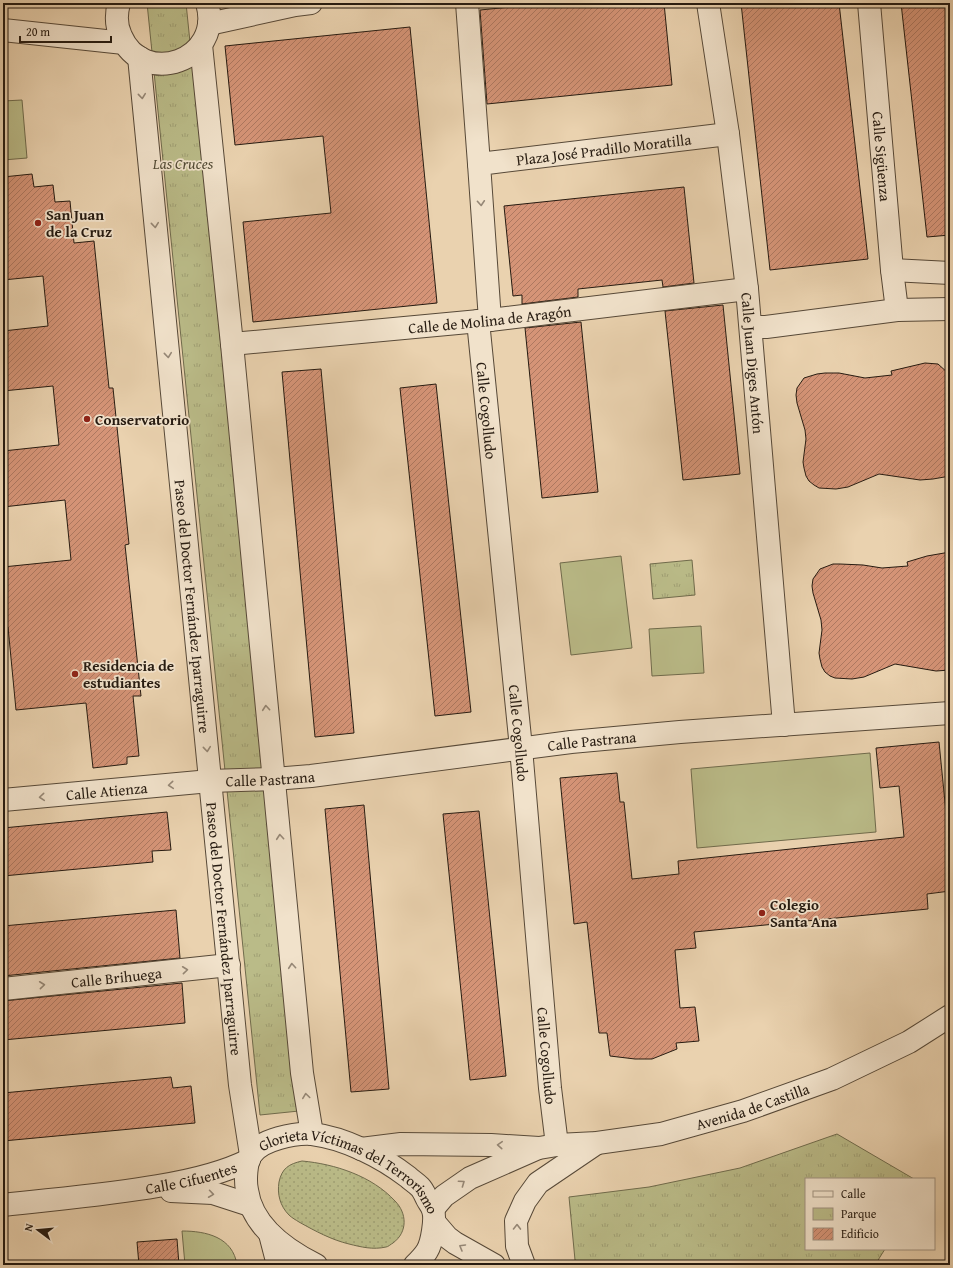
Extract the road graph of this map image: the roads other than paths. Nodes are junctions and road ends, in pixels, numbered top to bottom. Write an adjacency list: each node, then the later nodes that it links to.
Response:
1 (119, 3): 9 (street, Paseo del Doctor Fernández Iparraguirre)
2 (467, 3): 11 (street)
3 (708, 3): 10 (street, Calle Juan Diges Antón)
4 (869, 3): 12 (street, Calle Sigüenza)
5 (295, 4): 6 (street)
6 (208, 13): 8 (street)
7 (3, 30): 9 (street)
8 (200, 45): 9 (street); 19 (street)
9 (131, 50): 24 (street, Paseo del Doctor Fernández Iparraguirre, one-way to 24)
10 (728, 134): 11 (street, Plaza José Pradillo Moratilla); 14 (street, Calle Juan Diges Antón)
11 (479, 164): 17 (street, one-way to 17)
12 (892, 270): 13 (street); 16 (street, Calle Sigüenza)
13 (950, 273)
14 (747, 289): 17 (street, Calle de Molina de Aragón); 18 (street, Calle Juan Diges Antón)
15 (950, 309): 16 (street)
16 (897, 310): 18 (street)
17 (484, 321): 19 (street, Calle de Molina de Aragón); 22 (street, Calle Cogolludo)
18 (751, 327): 21 (street, Calle Juan Diges Antón)
19 (232, 344): 23 (street, one-way to 19)
20 (950, 713): 21 (street, Calle Pastrana)
21 (784, 725): 22 (street, Calle Pastrana)
22 (521, 748): 23 (street, Calle Pastrana); 31 (street, Calle Cogolludo)
23 (274, 779): 24 (street, Calle Pastrana); 29 (street, one-way to 23)
24 (210, 781): 25 (street, Calle Atienza, one-way to 25); 26 (street, Paseo del Doctor Fernández Iparraguirre)
25 (3, 800)
26 (229, 965): 27 (street, Calle Brihuega, one-way to 26); 33 (street, Paseo del Doctor Fernández Iparraguirre)
27 (3, 989)
28 (950, 1016): 30 (street, Avenida de Castilla)
29 (312, 1134): 32 (street, Glorieta Víctimas del Terrorismo); 33 (street, Glorieta Víctimas del Terrorismo)
30 (597, 1143): 31 (street, Avenida de Castilla); 43 (street, one-way to 30)
31 (548, 1147): 32 (street, Avenida de Castilla, one-way to 32); 37 (street, Avenida de Castilla, one-way to 31)
32 (361, 1149): 37 (street, Glorieta Víctimas del Terrorismo)
33 (250, 1157): 34 (street, Calle Cifuentes); 36 (street, Glorieta Víctimas del Terrorismo)
34 (130, 1191): 35 (street, Calle Cifuentes); 36 (street, Calle Cifuentes, one-way to 36)
35 (3, 1204)
36 (250, 1205): 38 (street, Glorieta Víctimas del Terrorismo)
37 (434, 1216): 41 (street, Glorieta Víctimas del Terrorismo); 42 (street, one-way to 37)
38 (270, 1234): 39 (street); 40 (street, Glorieta Víctimas del Terrorismo)
39 (278, 1265)
40 (316, 1265)
41 (416, 1265)
42 (494, 1265)
43 (524, 1265)

